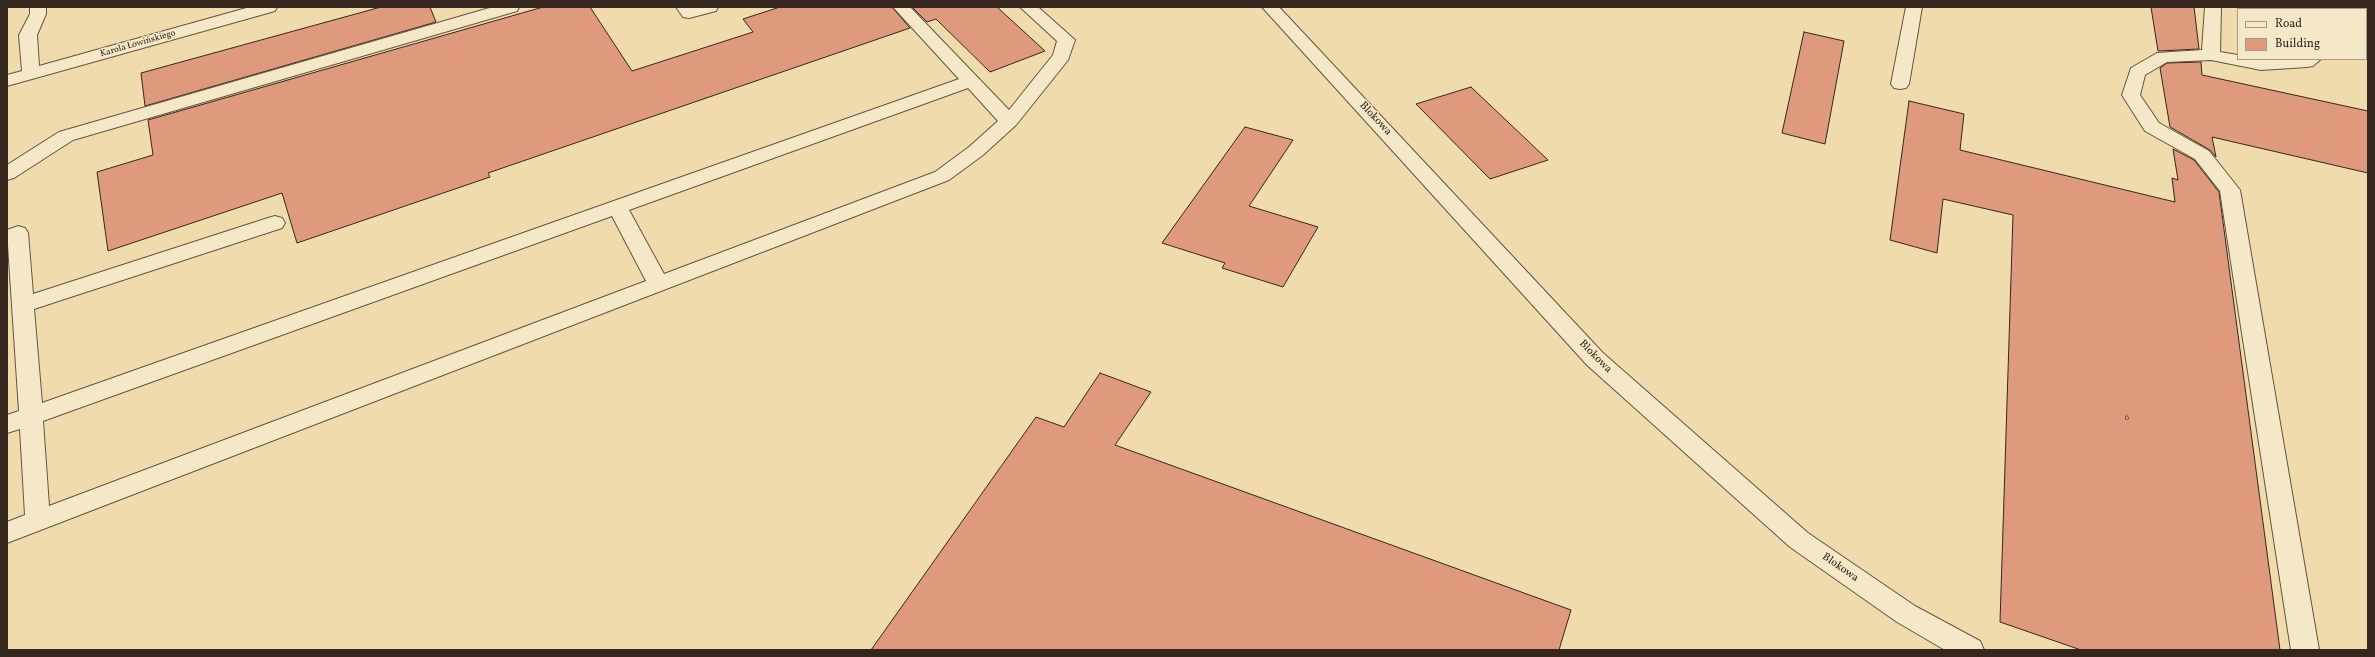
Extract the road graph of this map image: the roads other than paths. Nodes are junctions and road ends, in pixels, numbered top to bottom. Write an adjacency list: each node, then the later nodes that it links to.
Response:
1 (38, 7): 13 (street)
2 (269, 7): 13 (street, Karola Łowińskiego)
3 (512, 7): 18 (street)
4 (684, 7): 5 (street)
5 (710, 7)
6 (901, 7): 15 (street)
7 (1028, 7): 17 (street)
8 (1270, 7): 28 (street, Blokowa)
9 (1914, 7): 16 (street)
10 (2213, 7): 11 (street)
11 (2211, 55): 12 (street); 29 (street)
12 (2310, 60)
13 (31, 74): 14 (street, Karola Łowińskiego)
14 (7, 81)
15 (971, 81): 17 (street); 19 (street)
16 (1900, 84)
17 (1009, 121): 22 (street)
18 (7, 174)
19 (618, 207): 22 (street); 24 (street)
20 (275, 223): 23 (street)
21 (11, 232): 23 (street)
22 (658, 285): 26 (street)
23 (22, 305): 24 (street)
24 (31, 416): 25 (street); 26 (street)
25 (7, 424)
26 (38, 522): 27 (street)
27 (7, 534)
28 (1970, 650)
29 (2305, 650)

